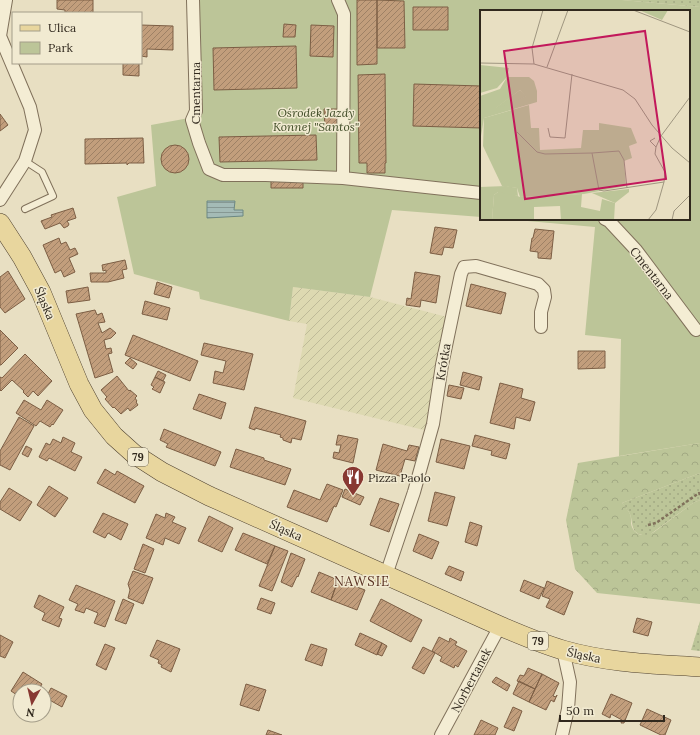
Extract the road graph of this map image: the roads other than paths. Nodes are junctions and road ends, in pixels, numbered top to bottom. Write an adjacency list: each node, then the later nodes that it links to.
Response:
1 (6, 0): 4 (street)
2 (193, 0): 5 (street, Cmentarna)
3 (338, 0): 5 (street)
4 (25, 161): 7 (street); 8 (lane)
5 (343, 178): 6 (street, Cmentarna)
6 (480, 193)
7 (0, 200)
8 (25, 209)
9 (607, 220): 12 (street, Cmentarna)
10 (0, 223): 13 (main road, Śląska / 79)
11 (541, 327): 13 (street, Krótka)
12 (696, 330)
13 (386, 575): 14 (main road, Śląska / 79)
14 (500, 626): 15 (main road, Śląska / 79); 17 (street, Norbertanek)
15 (563, 650): 16 (main road, Śląska / 79); 18 (street)
16 (700, 667)
17 (441, 735)
18 (562, 735)

